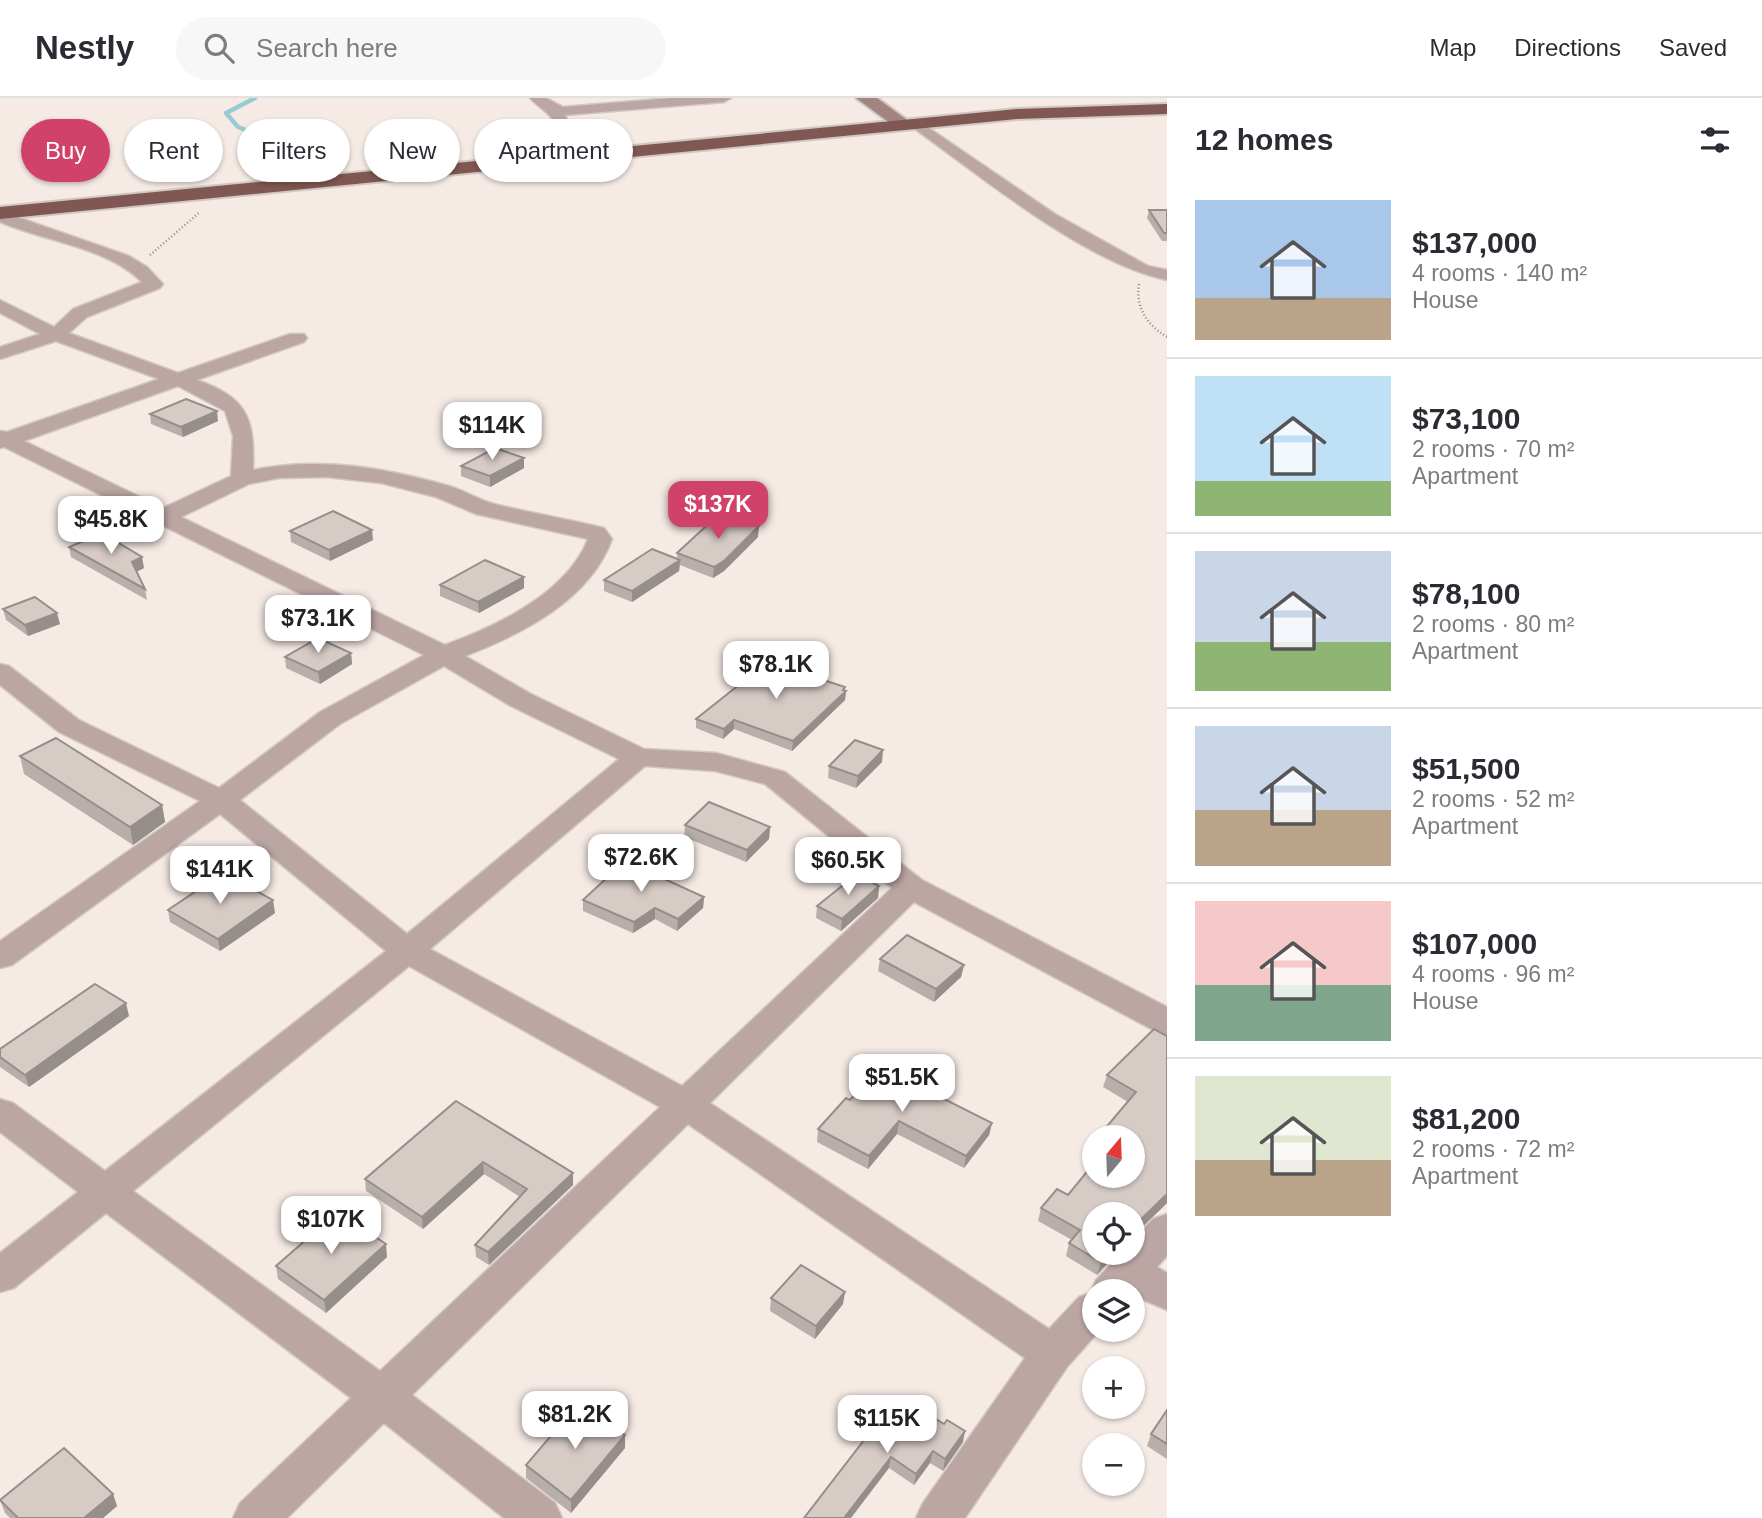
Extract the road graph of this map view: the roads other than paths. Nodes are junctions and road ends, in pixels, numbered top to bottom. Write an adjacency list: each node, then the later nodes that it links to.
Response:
1 (537, 98): 5 (street)
2 (724, 98): 5 (street)
3 (864, 98): 6 (street)
4 (1167, 109): 6 (highway)
5 (556, 110): 7 (street)
6 (911, 125): 7 (highway); 11 (street)
7 (357, 179): 8 (highway)
8 (0, 215): 9 (street)
9 (27, 230): 10 (street); 13 (street)
10 (0, 238)
11 (1167, 275)
12 (0, 306): 13 (street)
13 (57, 335): 15 (street); 16 (street)
14 (297, 338): 16 (street)
15 (0, 353)
16 (176, 379): 17 (street); 18 (street)
17 (2, 439): 19 (street)
18 (242, 479): 19 (street); 20 (street)
19 (162, 517): 20 (street)
20 (444, 655): 22 (street); 23 (street)
21 (0, 672): 23 (street)
22 (638, 757): 24 (street); 25 (street)
23 (221, 800): 25 (street); 26 (street)
24 (911, 887): 27 (street); 28 (street)
25 (407, 951): 28 (street); 30 (street)
26 (0, 957)
27 (1167, 1022)
28 (685, 1104): 37 (street); 38 (street)
29 (0, 1113): 30 (street)
30 (104, 1193): 32 (street); 38 (street)
31 (1167, 1230): 33 (street)
32 (0, 1276)
33 (1122, 1279)
34 (1145, 1287): 35 (street)
35 (1167, 1293)
36 (1082, 1322): 37 (street)
37 (1052, 1354): 41 (street)
38 (381, 1396): 39 (street); 40 (street)
39 (256, 1518)
40 (539, 1518)
41 (939, 1518)

